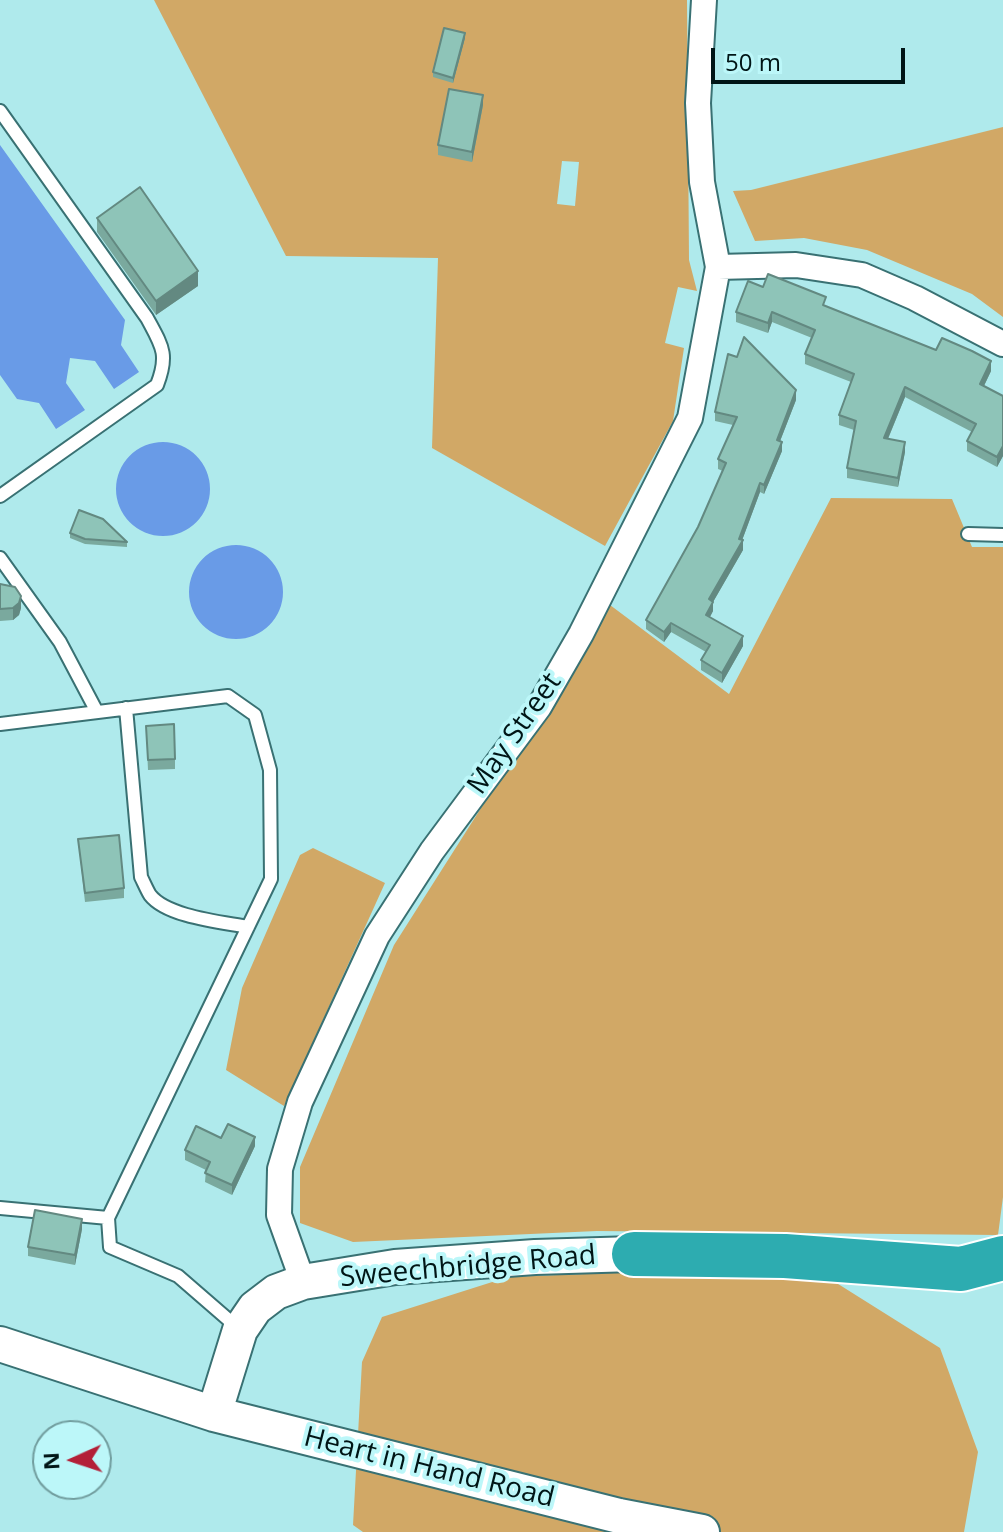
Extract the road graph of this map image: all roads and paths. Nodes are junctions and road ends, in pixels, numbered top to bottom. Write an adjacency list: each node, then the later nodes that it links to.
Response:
1 (704, 0): 3 (street, May Street)
2 (0, 111): 5 (lane)
3 (718, 267): 4 (street); 18 (street, May Street)
4 (1003, 344)
5 (0, 496)
6 (968, 534): 7 (lane)
7 (1003, 535)
8 (0, 558): 10 (lane)
9 (126, 708): 10 (lane); 12 (lane); 12 (lane)
10 (97, 712): 11 (lane)
11 (0, 724)
12 (248, 927): 14 (lane)
13 (0, 1208): 14 (lane)
14 (108, 1218): 20 (lane)
15 (634, 1254): 17 (highway); 18 (street, Sweechbridge Road)
16 (1003, 1258): 17 (highway)
17 (961, 1269): 19 (highway)
18 (303, 1282): 20 (street)
19 (1003, 1295)
20 (240, 1330): 22 (street)
21 (0, 1344): 22 (street, Heart in Hand Road)
22 (214, 1414): 23 (street, Heart in Hand Road)
23 (702, 1532)

